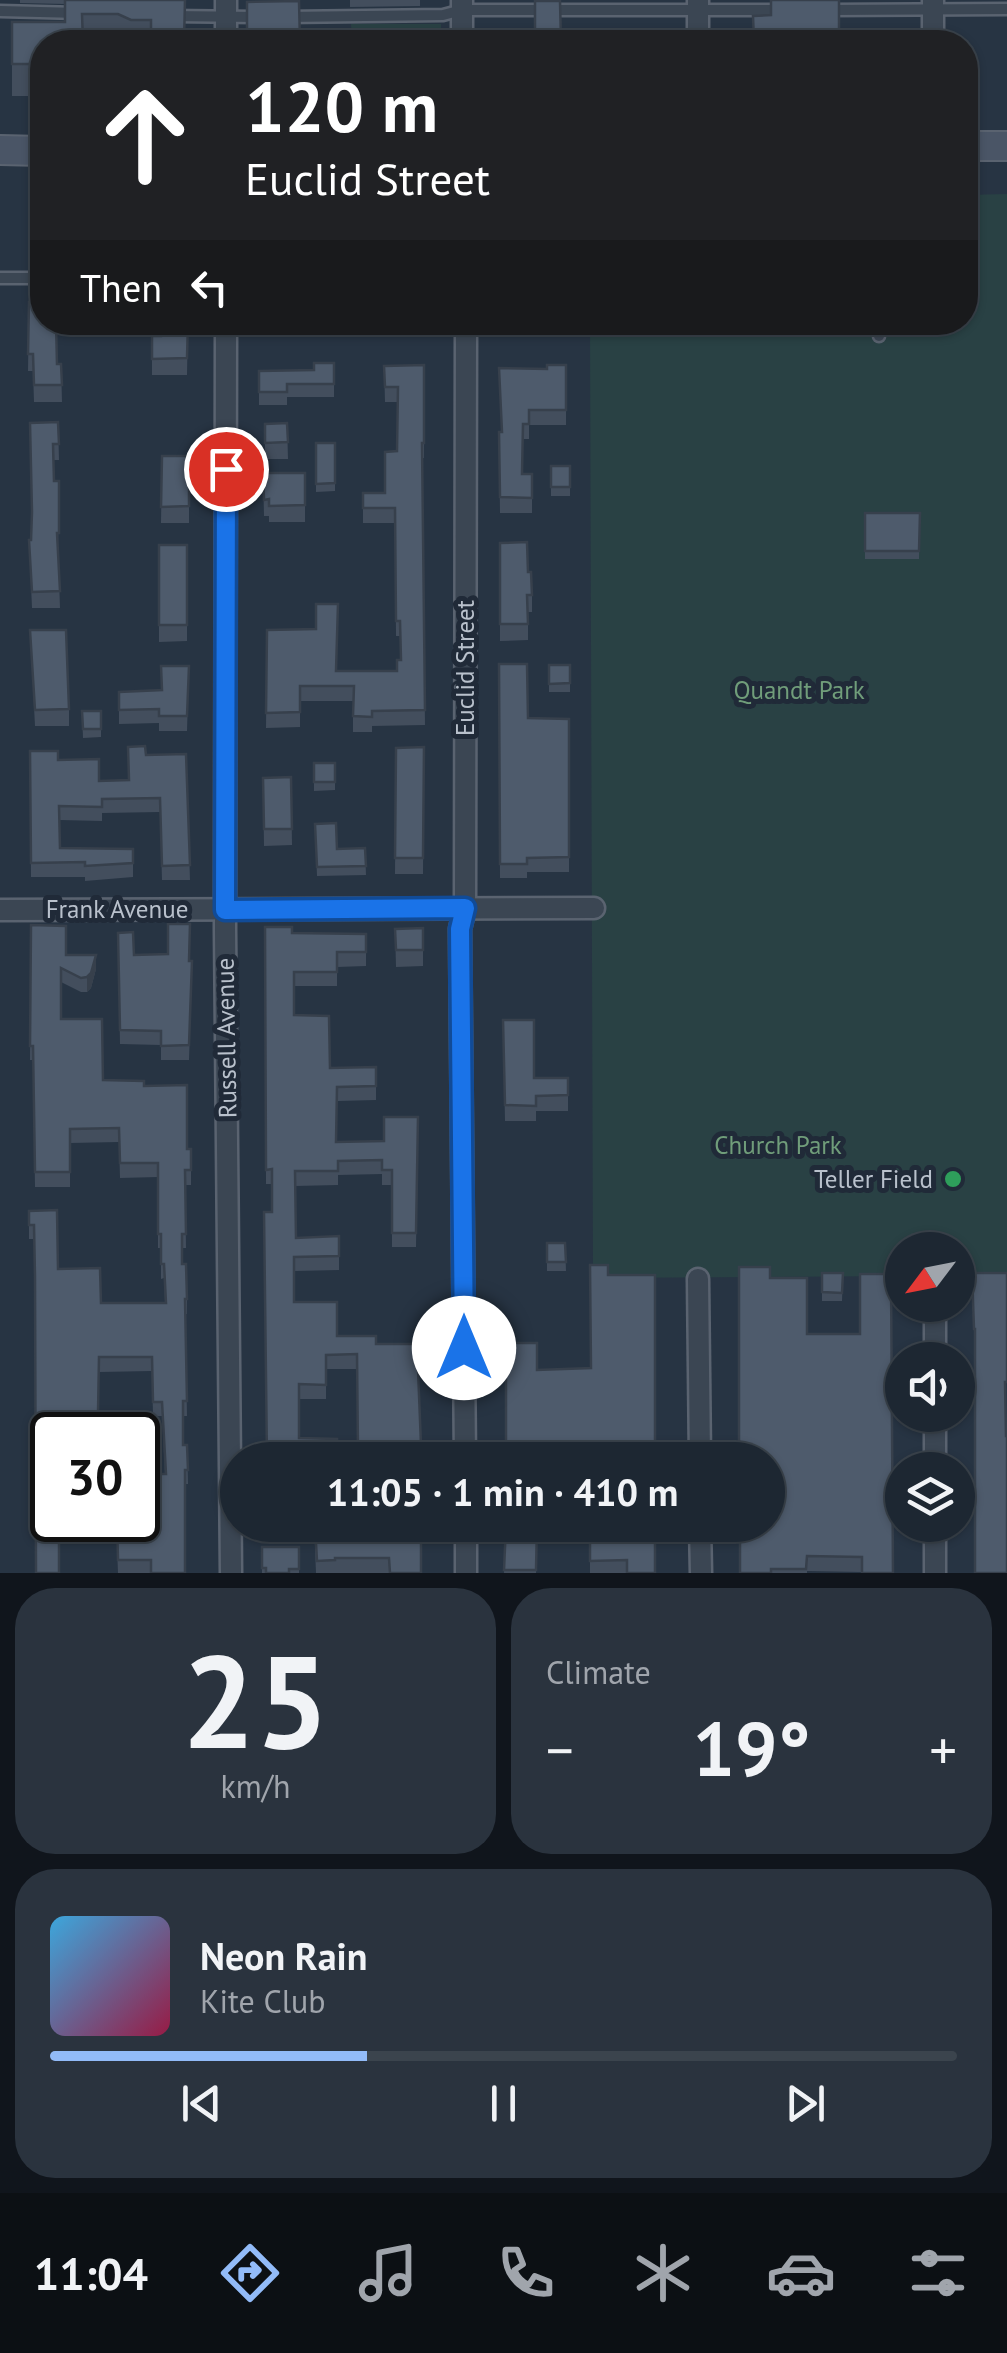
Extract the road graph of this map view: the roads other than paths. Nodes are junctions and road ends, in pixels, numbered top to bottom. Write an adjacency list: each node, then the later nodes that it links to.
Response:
1 (462, 5): 2 (lane); 4 (lane)
2 (698, 5): 5 (lane)
3 (933, 5): 6 (lane); 7 (lane); 11 (street)
4 (226, 9): 10 (lane)
5 (790, 10)
6 (810, 10)
7 (1007, 10)
8 (0, 11): 9 (lane)
9 (98, 14)
10 (152, 16)
11 (932, 30)
12 (978, 146): 13 (main road)
13 (1007, 146)
14 (0, 150): 15 (main road)
15 (30, 151)
16 (0, 278): 17 (lane)
17 (30, 278)
18 (226, 335): 23 (street, Russell Avenue)
19 (466, 335): 20 (street, Euclid Street)
20 (465, 908): 21 (street, Frank Avenue); 23 (street, Frank Avenue); 25 (street, Euclid Street)
21 (599, 908)
22 (0, 910): 23 (street, Frank Avenue)
23 (225, 910): 30 (street, Russell Avenue)
24 (698, 1279): 26 (street)
25 (465, 1442)
26 (700, 1442)
27 (466, 1542): 31 (street)
28 (700, 1542): 32 (street)
29 (935, 1542): 33 (street)
30 (232, 1573)
31 (466, 1573)
32 (701, 1573)
33 (935, 1573)

